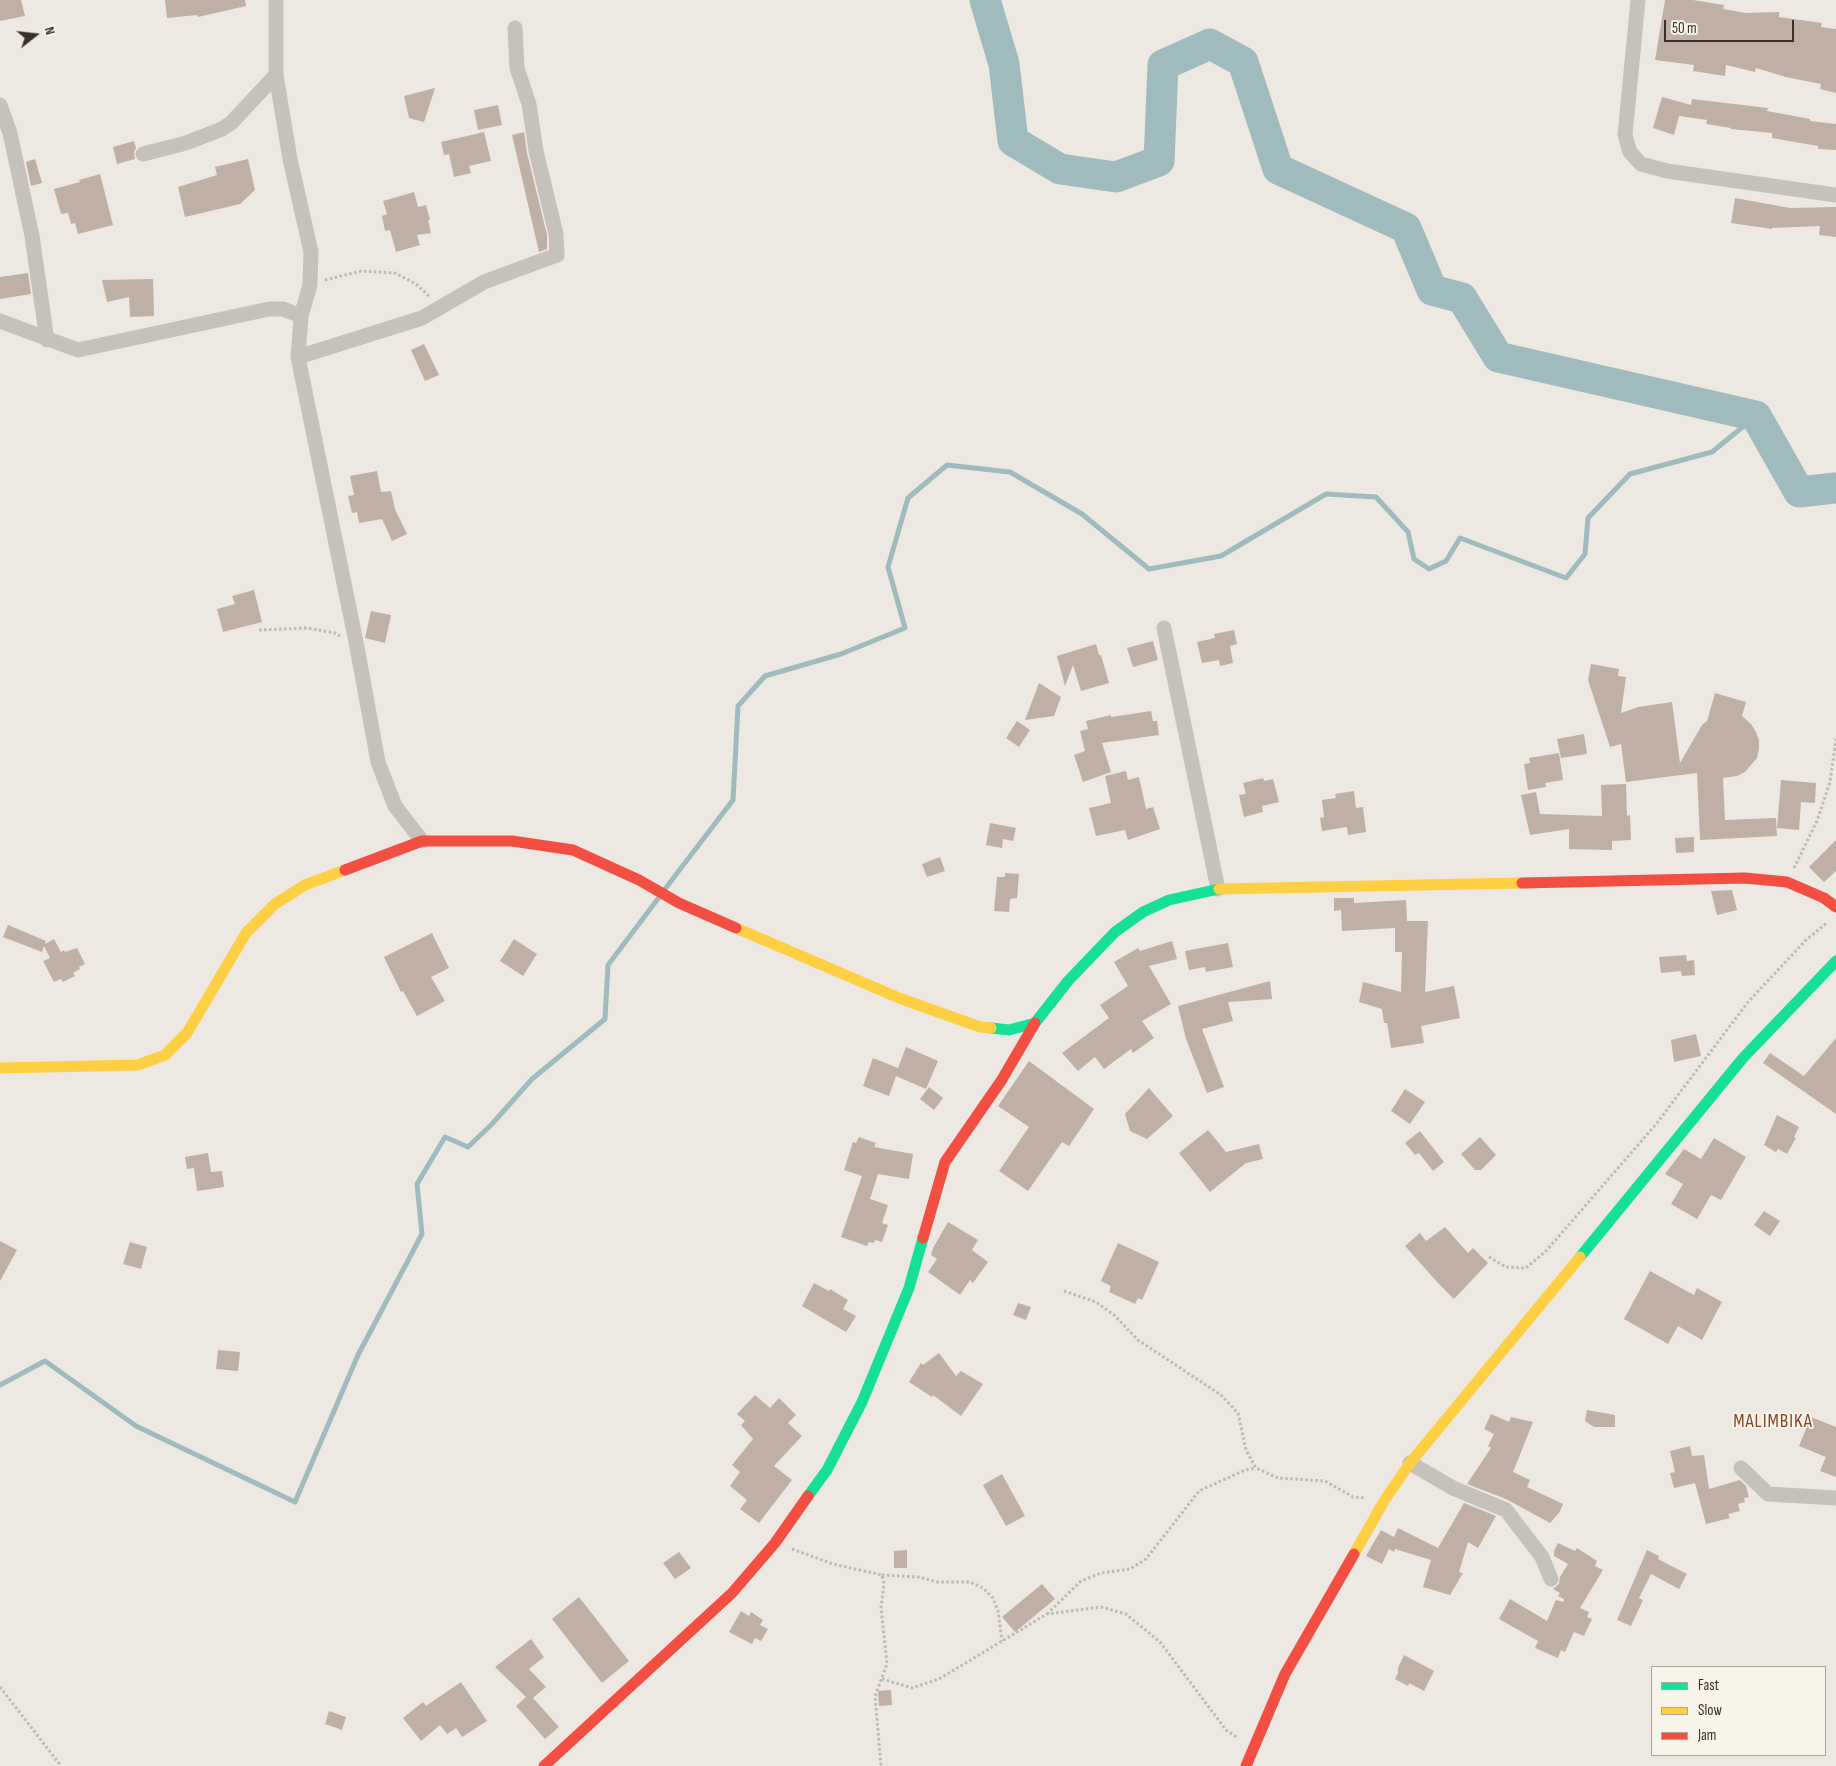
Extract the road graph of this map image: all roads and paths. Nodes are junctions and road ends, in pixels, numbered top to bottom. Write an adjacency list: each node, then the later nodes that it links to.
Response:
1 (276, 0): 4 (street)
2 (1638, 0): 7 (street)
3 (515, 28): 9 (street)
4 (276, 75): 6 (street); 8 (street)
5 (0, 105): 12 (street)
6 (143, 154)
7 (1836, 195)
8 (310, 285): 9 (path); 10 (street)
9 (442, 307): 13 (street)
10 (301, 316): 12 (street); 13 (street)
11 (0, 321): 12 (street)
12 (47, 340)
13 (298, 357): 16 (street)
14 (1164, 628): 20 (street)
15 (259, 630): 16 (path)
16 (357, 647): 18 (street)
17 (1836, 739): 19 (path)
18 (422, 841): 24 (street); 25 (street)
19 (1787, 882): 20 (street); 21 (street)
20 (1218, 889): 24 (street)
21 (1836, 907)
22 (1828, 922): 26 (path)
23 (1836, 961): 28 (street)
24 (1035, 1023): 33 (street)
25 (0, 1068)
26 (1489, 1257)
27 (1064, 1291): 29 (path)
28 (1410, 1463): 32 (street); 35 (street)
29 (1256, 1468): 32 (path); 36 (path)
30 (1741, 1468): 31 (street)
31 (1836, 1498)
32 (1384, 1501): 40 (street)
33 (775, 1543): 34 (path); 42 (street)
34 (882, 1575): 37 (path); 38 (path)
35 (1551, 1580)
36 (1047, 1614): 37 (path); 40 (path)
37 (1002, 1641): 38 (path)
38 (882, 1679): 43 (path)
39 (0, 1687): 41 (path)
40 (1254, 1748): 44 (street)
41 (61, 1766)
42 (544, 1766)
43 (881, 1766)
44 (1246, 1766)

